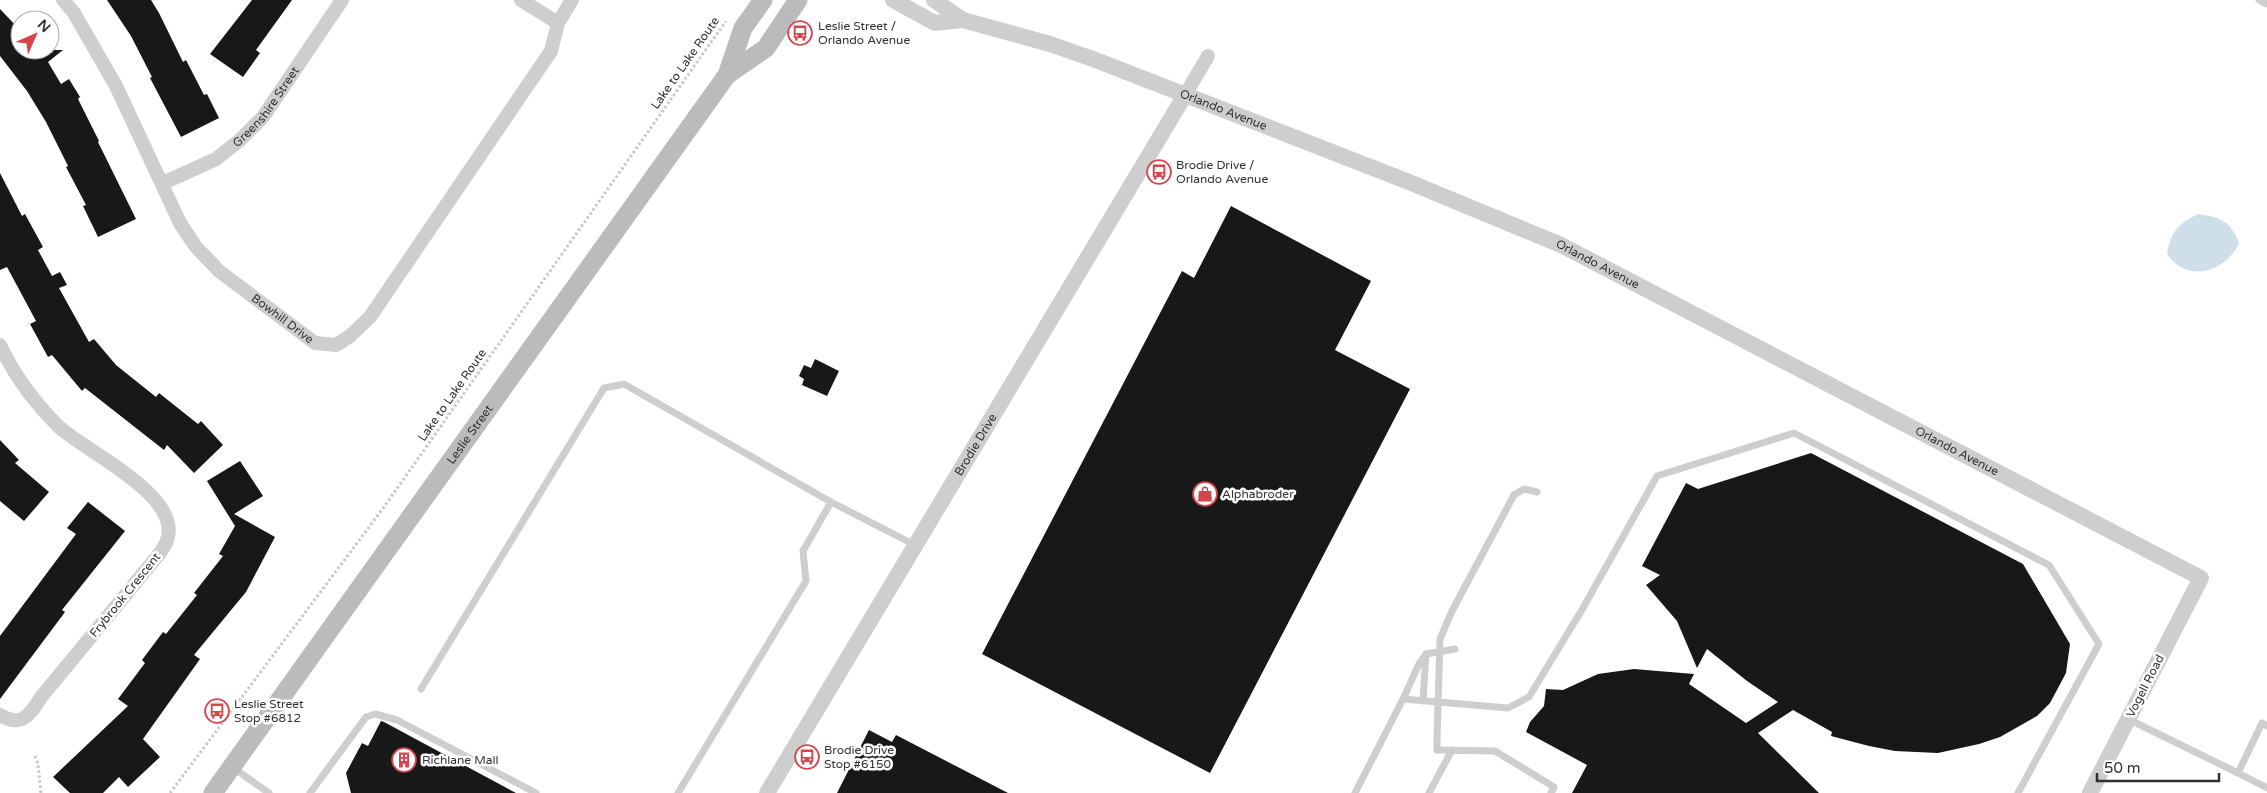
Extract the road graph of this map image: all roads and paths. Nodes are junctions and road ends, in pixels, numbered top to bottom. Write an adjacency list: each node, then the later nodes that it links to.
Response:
1 (63, 0): 17 (street, Bowhill Drive)
2 (342, 0): 17 (street, Greenshire Street)
3 (521, 0): 13 (street)
4 (572, 0): 13 (street, Bowhill Drive)
5 (763, 0): 15 (main road, Leslie Street)
6 (798, 0): 15 (main road, Leslie Street)
7 (893, 0): 12 (street, Orlando Avenue)
8 (934, 0): 12 (street, Orlando Avenue)
9 (2259, 0): 10 (lane)
10 (2267, 4)
11 (728, 18): 37 (path, Lake to Lake Route)
12 (963, 20): 16 (street, Orlando Avenue)
13 (558, 23): 17 (street, Bowhill Drive)
14 (1208, 56): 16 (street)
15 (727, 75): 33 (main road, Leslie Street)
16 (1185, 95): 21 (street, Brodie Drive); 22 (street, Orlando Avenue)
17 (163, 183)
18 (0, 346): 28 (street, Frybrook Crescent)
19 (1537, 492): 31 (lane, bridge)
20 (831, 502): 21 (lane); 25 (lane); 42 (lane)
21 (915, 546): 43 (street, Brodie Drive)
22 (2201, 578): 29 (street, Vogell Road)
23 (1455, 649): 24 (lane)
24 (1426, 654): 26 (lane); 27 (lane)
25 (421, 689)
26 (1403, 699): 27 (lane); 44 (lane)
27 (1423, 701): 47 (lane)
28 (0, 715)
29 (2128, 718): 34 (lane); 48 (street, Vogell Road)
30 (2267, 726): 34 (lane)
31 (1452, 750): 45 (lane); 46 (lane)
32 (35, 756): 36 (path)
33 (232, 767): 38 (main road, Leslie Street); 39 (lane)
34 (2238, 772): 35 (lane)
35 (2267, 788)
36 (41, 793)
37 (170, 793)
38 (213, 793)
39 (269, 793)
40 (310, 793): 41 (lane)
41 (536, 793)
42 (678, 793)
43 (767, 793)
44 (1355, 793)
45 (1429, 793)
46 (1551, 793)
47 (2018, 793)
48 (2090, 793)

